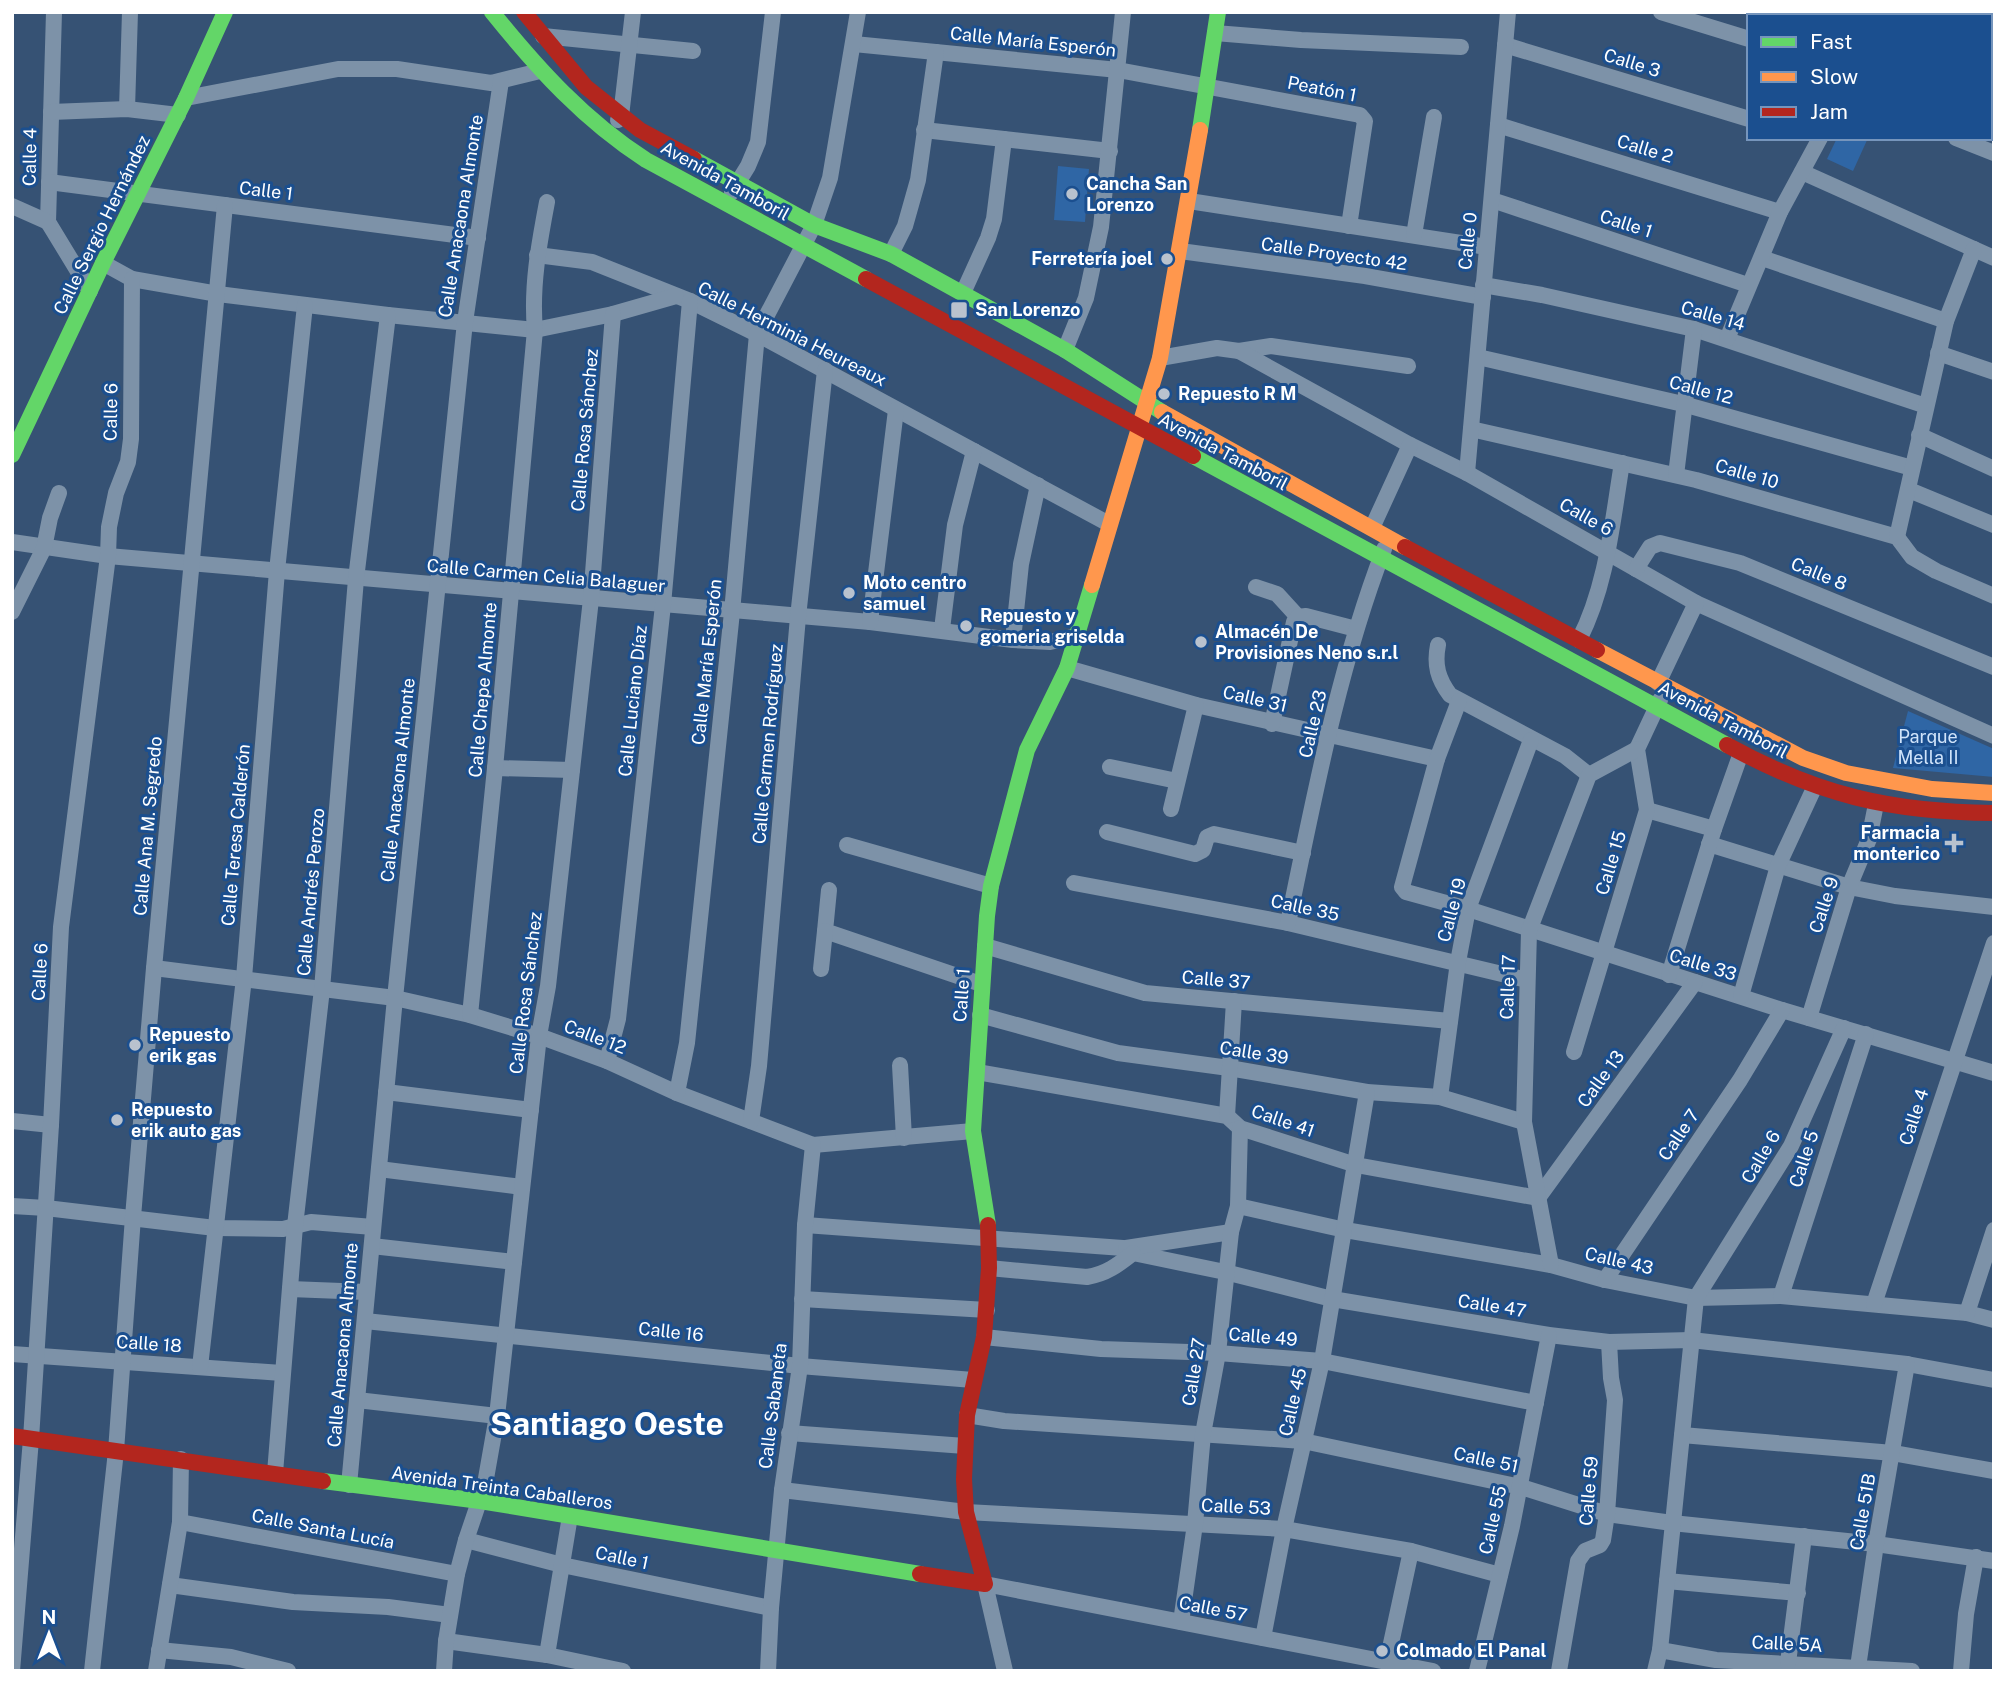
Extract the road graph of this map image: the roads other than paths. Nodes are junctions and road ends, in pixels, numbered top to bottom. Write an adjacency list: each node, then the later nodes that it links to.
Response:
1 (54, 12): 28 (street, Calle 4)
2 (130, 12): 27 (street)
3 (225, 12): 26 (main road, Calle Sergio Hernández)
4 (492, 12): 23 (main road, Avenida Tamboril)
5 (633, 12): 16 (street)
6 (772, 12): 43 (street)
7 (858, 12): 17 (street, Calle María Esperón)
8 (1124, 12): 22 (street)
9 (1218, 12): 13 (main road, Calle 1)
10 (1508, 12): 18 (street, Calle 0)
11 (1661, 12): 15 (street)
12 (530, 15): 14 (main road, Avenida Tamboril)
13 (1215, 33): 19 (street); 25 (main road, Calle 1)
14 (543, 36): 16 (street); 30 (main road, Avenida Tamboril)
15 (1747, 37)
16 (630, 43): 20 (street); 30 (street)
17 (854, 44): 21 (street, Calle María Esperón); 53 (street, Calle María Esperón)
18 (1505, 45): 32 (street, Calle 3); 33 (street, Calle 0)
19 (1461, 47)
20 (693, 51)
21 (936, 52): 22 (street, Calle María Esperón); 34 (street)
22 (1118, 70): 25 (street, Calle María Esperón); 39 (street)
23 (540, 71): 24 (street); 35 (main road, Avenida Tamboril)
24 (501, 81): 26 (street); 56 (street, Calle Anacaona Almonte)
25 (1207, 86): 46 (main road, Calle 1); 54 (street, Peatón 1)
26 (186, 98): 29 (main road, Calle Sergio Hernández)
27 (127, 109): 28 (street); 29 (street)
28 (51, 112): 42 (street, Calle 4)
29 (178, 115): 44 (main road, Calle Sergio Hernández)
30 (621, 116): 35 (street); 43 (main road, Avenida Tamboril)
31 (1434, 117): 55 (street)
32 (1747, 118)
33 (1498, 125): 45 (street, Calle 0); 51 (street, Calle 2)
34 (925, 130): 36 (street); 62 (street)
35 (606, 135): 48 (main road, Avenida Tamboril)
36 (1004, 139): 39 (street); 70 (street)
37 (1815, 140): 41 (street)
38 (1961, 140): 40 (street)
39 (1110, 152): 82 (street)
40 (1994, 153)
41 (1802, 172): 51 (street); 59 (street)
42 (49, 182): 44 (street, Calle 1); 52 (street, Calle 4)
43 (737, 183): 48 (street); 53 (main road, Avenida Tamboril)
44 (138, 194): 49 (street, Calle 1); 65 (main road, Calle Sergio Hernández)
45 (1492, 200): 58 (street, Calle 0); 67 (street, Calle 1)
46 (1189, 201): 54 (street); 60 (main road, Calle 1)
47 (547, 202): 61 (street, Calle Chepe Almonte)
48 (726, 204): 57 (main road, Avenida Tamboril)
49 (225, 205): 56 (street, Calle 1); 71 (street, Calle Ana M. Segredo)
50 (12, 206): 52 (street)
51 (1780, 212): 63 (street)
52 (48, 222): 68 (street)
53 (814, 225): 57 (street, Calle María Esperón); 62 (main road, Avenida Tamboril)
54 (1349, 226): 55 (street)
55 (1414, 235): 58 (street)
56 (478, 238): 77 (street, Calle Anacaona Almonte)
57 (803, 246): 80 (street, Calle María Esperón); 94 (main road, Avenida Tamboril)
58 (1487, 247): 69 (street, Calle 0)
59 (1974, 249): 64 (street); 76 (street)
60 (1180, 251): 69 (street, Calle Proyecto 42); 86 (main road, Calle 1)
61 (537, 254): 72 (street); 79 (street, Calle Chepe Almonte)
62 (891, 254): 70 (main road, Avenida Tamboril)
63 (1762, 258): 67 (street); 76 (street)
64 (1994, 258)
65 (103, 263): 66 (street, Calle Herminia Heureaux); 68 (main road, Calle Sergio Hernández)
66 (132, 279): 71 (street, Calle Herminia Heureaux); 116 (street, Calle 6)
67 (1748, 285): 81 (street)
68 (90, 291): 99 (main road, Calle Sergio Hernández)
69 (1483, 291): 78 (street, Calle 14); 85 (street, Calle 0)
70 (963, 293): 82 (main road, Avenida Tamboril)
71 (218, 294): 73 (street, Calle Herminia Heureaux); 118 (street, Calle Ana M. Segredo)
72 (683, 299): 74 (street, Calle Herminia Heureaux); 80 (street, Calle Herminia Heureaux); 128 (street, Calle Luciano Díaz)
73 (305, 305): 75 (street, Calle Herminia Heureaux); 120 (street, Calle Teresa Calderón)
74 (613, 314): 79 (street, Calle Herminia Heureaux); 126 (street, Calle Rosa Sánchez)
75 (388, 315): 77 (street, Calle Herminia Heureaux); 121 (street, Calle Andrés Perozo)
76 (1946, 321): 84 (street)
77 (465, 322): 79 (street, Calle Herminia Heureaux); 122 (street, Calle Anacaona Almonte)
78 (1694, 329): 81 (street, Calle 14); 91 (street)
79 (535, 330): 124 (street, Calle Chepe Almonte)
80 (757, 334): 88 (street, Calle Herminia Heureaux); 130 (street, Calle María Esperón)
81 (1727, 339): 92 (street, Calle 14)
82 (1065, 349): 90 (main road, Avenida Tamboril)
83 (1240, 351): 86 (street, Calle 6); 87 (street); 97 (street, Calle 6)
84 (1938, 353): 89 (street); 92 (street)
85 (1478, 357): 91 (street, Calle 12); 95 (street, Calle 0)
86 (1160, 358): 90 (main road, Calle 1)
87 (1408, 366)
88 (825, 370): 93 (street, Calle Herminia Heureaux); 131 (street, Calle Carmen Rodríguez)
89 (1994, 372)
90 (1145, 403): 94 (main road, Calle 1); 110 (main road, Avenida Tamboril)
91 (1683, 404): 101 (street, Calle 12); 104 (street)
92 (1926, 406): 96 (street)
93 (896, 410): 98 (street, Calle Herminia Heureaux); 133 (street)
94 (1138, 428): 108 (main road, Calle 1); 117 (main road, Avenida Tamboril)
95 (1471, 429): 100 (street, Calle 10); 103 (street, Calle 0)
96 (1919, 435): 101 (street); 102 (street)
97 (1410, 445): 103 (street, Calle 6); 110 (street)
98 (974, 451): 105 (street, Calle Herminia Heureaux); 134 (street)
99 (12, 454)
100 (1622, 463): 104 (street, Calle 10); 115 (street)
101 (1912, 468): 106 (street)
102 (1994, 469)
103 (1467, 473): 115 (street, Calle 6)
104 (1676, 475): 112 (street, Calle 10)
105 (1038, 485): 108 (street, Calle Herminia Heureaux); 137 (street)
106 (1909, 490): 109 (street); 112 (street)
107 (59, 493): 114 (street)
108 (1109, 524): 136 (main road, Calle 1)
109 (1994, 525)
110 (1372, 528): 113 (main road, Avenida Tamboril)
111 (12, 530): 114 (street)
112 (1898, 537): 125 (street)
113 (1389, 538): 117 (street, Calle 23); 138 (main road, Avenida Tamboril)
114 (26, 547): 116 (street, Calle Carmen Celia Balaguer); 129 (street)
115 (1608, 552): 119 (street, Calle 6); 138 (street)
116 (108, 556): 118 (street, Calle Carmen Celia Balaguer); 218 (street, Calle 6)
117 (1381, 558): 135 (street, Calle 23); 145 (main road, Avenida Tamboril)
118 (191, 562): 120 (street, Calle Carmen Celia Balaguer); 182 (street, Calle Ana M. Segredo)
119 (1636, 569): 127 (street, Calle 6); 140 (street, Calle 8)
120 (277, 571): 121 (street, Calle Carmen Celia Balaguer); 185 (street, Calle Teresa Calderón)
121 (356, 579): 122 (street, Calle Carmen Celia Balaguer); 190 (street, Calle Andrés Perozo)
122 (437, 586): 124 (street, Calle Carmen Celia Balaguer); 192 (street, Calle Anacaona Almonte)
123 (1256, 587): 132 (street)
124 (511, 591): 126 (street, Calle Carmen Celia Balaguer); 154 (street, Calle Chepe Almonte)
125 (1994, 596)
126 (591, 599): 128 (street, Calle Carmen Celia Balaguer); 155 (street, Calle Rosa Sánchez)
127 (1696, 603): 142 (street); 148 (street, Calle 6)
128 (663, 605): 130 (street, Calle Carmen Celia Balaguer); 204 (street, Calle Luciano Díaz)
129 (12, 612)
130 (732, 612): 131 (street, Calle Carmen Celia Balaguer); 211 (street, Calle María Esperón)
131 (798, 617): 133 (street, Calle Carmen Celia Balaguer); 216 (street, Calle Carmen Rodríguez)
132 (1298, 617): 135 (street); 146 (street)
133 (870, 622): 134 (street, Calle Carmen Celia Balaguer)
134 (942, 629): 137 (street, Calle Carmen Celia Balaguer)
135 (1356, 629): 147 (street, Calle 23)
136 (1077, 636): 137 (street, Calle Carmen Celia Balaguer); 141 (main road, Calle 1)
137 (1013, 640)
138 (1579, 640): 142 (main road, Avenida Tamboril)
139 (1438, 645): 143 (street)
140 (1994, 667)
141 (1067, 668): 144 (street, Calle 31); 170 (main road, Calle 1)
142 (1662, 685): 145 (street); 159 (main road, Avenida Tamboril)
143 (1459, 701): 149 (street); 152 (street)
144 (1196, 705): 146 (street, Calle 31); 157 (street)
145 (1656, 707): 150 (street); 151 (main road, Avenida Tamboril)
146 (1272, 724): 147 (street, Calle 31)
147 (1330, 735): 152 (street, Calle 31); 167 (street, Calle 23)
148 (1994, 736)
149 (1531, 740): 156 (street); 174 (street, Calle 19)
150 (1637, 749): 156 (street); 162 (street, Calle 15)
151 (1741, 753): 158 (main road, Avenida Tamboril); 165 (street)
152 (1437, 759): 174 (street, Calle 33)
153 (1111, 767): 157 (street)
154 (495, 768): 155 (street); 195 (street, Calle Chepe Almonte)
155 (572, 770): 201 (street, Calle Rosa Sánchez)
156 (1589, 775): 176 (street, Calle 17)
157 (1177, 781): 161 (street)
158 (1815, 786): 160 (main road, Avenida Tamboril); 168 (street)
159 (1994, 793)
160 (1876, 804): 163 (main road, Avenida Tamboril); 171 (street, Calle 9)
161 (1171, 809)
162 (1647, 810): 165 (street); 180 (street, Calle 15)
163 (1994, 813)
164 (1107, 832): 167 (street)
165 (1711, 836): 168 (street); 184 (street)
166 (847, 845): 170 (street)
167 (1303, 853): 175 (street, Calle 23)
168 (1778, 866): 171 (street); 191 (street)
169 (1074, 883): 175 (street, Calle 35)
170 (991, 887): 179 (main road, Calle 1)
171 (1849, 887): 173 (street); 197 (street, Calle 9)
172 (829, 890): 177 (street)
173 (1994, 907)
174 (1468, 909): 176 (street, Calle 33); 181 (street, Calle 19)
175 (1289, 923): 181 (street, Calle 35)
176 (1529, 930): 180 (street, Calle 33); 186 (street, Calle 17)
177 (825, 931): 183 (street); 188 (street)
178 (1994, 943): 189 (street, Calle 4)
179 (985, 946): 188 (main road, Calle 1); 193 (street, Calle 37)
180 (1602, 953): 184 (street, Calle 33); 202 (street, Calle 15)
181 (1458, 962): 186 (street, Calle 35); 198 (street, Calle 19)
182 (154, 968): 185 (street, Calle 12); 230 (street, Calle Ana M. Segredo)
183 (821, 969)
184 (1669, 975): 187 (street, Calle 33)
185 (244, 978): 190 (street, Calle 12); 234 (street, Calle Teresa Calderón)
186 (1527, 980): 217 (street, Calle 17)
187 (1695, 982): 191 (street, Calle 33); 226 (street, Calle 13)
188 (981, 984): 196 (main road, Calle 1)
189 (1987, 985): 203 (street, Calle 4)
190 (322, 989): 192 (street, Calle 12); 232 (street, Calle Andrés Perozo)
191 (1741, 996): 194 (street, Calle 33)
192 (395, 998): 195 (street, Calle 12); 210 (street, Calle Anacaona Almonte)
193 (1234, 1001): 198 (street, Calle 37); 206 (street)
194 (1782, 1010): 197 (street, Calle 33); 245 (street, Calle 7)
195 (470, 1015): 201 (street, Calle 12)
196 (980, 1015): 206 (street, Calle 39); 207 (main road, Calle 1)
197 (1809, 1018): 199 (street, Calle 33)
198 (1450, 1021): 212 (street, Calle 19)
199 (1844, 1028): 200 (street, Calle 33); 249 (street, Calle 6)
200 (1866, 1034): 203 (street, Calle 33); 248 (street, Calle 5)
201 (539, 1036): 204 (street, Calle 12); 213 (street, Calle Rosa Sánchez)
202 (1574, 1052)
203 (1953, 1060): 208 (street, Calle 33); 252 (street, Calle 4)
204 (607, 1061): 211 (street, Calle 12)
205 (900, 1065): 221 (street)
206 (1229, 1068): 209 (street, Calle 39); 214 (street)
207 (977, 1072): 214 (street, Calle 41); 220 (main road, Calle 1)
208 (1994, 1073)
209 (1367, 1091): 212 (street, Calle 39); 223 (street, Calle 45)
210 (386, 1092): 213 (street); 224 (street, Calle Anacaona Almonte)
211 (677, 1093): 216 (street, Calle 12)
212 (1440, 1097): 217 (street, Calle 39)
213 (531, 1110): 225 (street, Calle Rosa Sánchez)
214 (1227, 1116): 219 (street, Calle 41)
215 (12, 1121): 218 (street)
216 (751, 1121): 222 (street, Calle 12)
217 (1524, 1122): 226 (street, Calle 17)
218 (51, 1125): 229 (street, Calle 6)
219 (1240, 1128): 223 (street, Calle 41); 228 (street, Calle 27)
220 (973, 1130): 221 (street, Calle 12); 238 (main road, Calle 1)
221 (904, 1138): 222 (street, Calle 12)
222 (813, 1145): 231 (street, Calle Sabaneta)
223 (1356, 1165): 226 (street, Calle 41); 235 (street, Calle 45)
224 (379, 1169): 225 (street); 233 (street, Calle Anacaona Almonte)
225 (522, 1187): 241 (street, Calle Rosa Sánchez)
226 (1538, 1198): 242 (street, Calle 17)
227 (12, 1206): 229 (street)
228 (1238, 1206): 235 (street, Calle 43); 237 (street, Calle 27)
229 (46, 1208): 230 (street); 264 (street, Calle 6)
230 (132, 1217): 234 (street); 265 (street, Calle Ana M. Segredo)
231 (805, 1224): 238 (street); 250 (street, Calle Sabaneta)
232 (296, 1226): 233 (street); 234 (street); 246 (street, Calle Andrés Perozo)
233 (373, 1227): 239 (street, Calle Anacaona Almonte)
234 (215, 1228): 269 (street, Calle Teresa Calderón)
235 (1345, 1230): 242 (street, Calle 43); 251 (street, Calle 45)
236 (1994, 1230): 254 (street)
237 (1231, 1232): 240 (street); 244 (street, Calle 27)
238 (989, 1237): 240 (street, Calle 47); 243 (main road, Calle 1)
239 (372, 1246): 241 (street); 247 (street, Calle Anacaona Almonte)
240 (1128, 1250): 243 (street); 244 (street, Calle 47)
241 (514, 1262): 257 (street, Calle Rosa Sánchez)
242 (1551, 1265): 245 (street, Calle 43)
243 (989, 1268): 253 (main road, Calle 1)
244 (1225, 1272): 251 (street, Calle 47); 262 (street, Calle 27)
245 (1605, 1280): 249 (street, Calle 43)
246 (290, 1289): 247 (street); 270 (street, Calle Andrés Perozo)
247 (367, 1292): 256 (street, Calle Anacaona Almonte)
248 (1781, 1296): 249 (street, Calle 43); 252 (street, Calle 43)
249 (1696, 1298): 260 (street)
250 (802, 1299): 253 (street); 268 (street, Calle Sabaneta)
251 (1332, 1299): 258 (street, Calle 47); 266 (street, Calle 45)
252 (1874, 1304): 254 (street, Calle 43)
253 (987, 1310): 259 (main road, Calle 1)
254 (1967, 1313): 255 (street, Calle 43)
255 (1994, 1320)
256 (365, 1321): 257 (street, Calle 16); 273 (street, Calle Anacaona Almonte)
257 (506, 1334): 268 (street, Calle 16); 276 (street, Calle Rosa Sánchez)
258 (1549, 1335): 261 (street, Calle 47); 274 (street, Calle 55)
259 (984, 1337): 262 (street, Calle 49); 271 (main road, Calle 1)
260 (1691, 1340): 261 (street, Calle 47); 267 (street, Calle 47); 279 (street)
261 (1609, 1342): 294 (street, Calle 59)
262 (1218, 1353): 266 (street, Calle 49); 278 (street, Calle 27)
263 (12, 1354): 264 (street, Calle 18)
264 (35, 1355): 265 (street, Calle 18); 281 (street, Calle 6)
265 (122, 1361): 269 (street, Calle 18); 284 (street, Calle Ana M. Segredo)
266 (1322, 1361): 274 (street, Calle 49); 282 (street, Calle 45)
267 (1907, 1364): 272 (street, Calle 47); 285 (street, Calle 51B)
268 (800, 1366): 271 (street, Calle 16); 277 (street, Calle Sabaneta)
269 (200, 1367): 270 (street, Calle 18)
270 (282, 1373): 288 (street, Calle Andrés Perozo)
271 (973, 1380): 275 (main road, Calle 1)
272 (1994, 1380)
273 (357, 1400): 276 (street); 289 (street, Calle Anacaona Almonte)
274 (1536, 1403): 290 (street, Calle 55)
275 (967, 1415): 278 (street, Calle 51); 283 (main road, Calle 1)
276 (496, 1416): 292 (street, Calle Rosa Sánchez)
277 (789, 1433): 283 (street); 291 (street, Calle Sabaneta)
278 (1203, 1434): 282 (street, Calle 51); 298 (street, Calle 27)
279 (1682, 1435): 285 (street); 297 (street)
280 (12, 1436): 281 (main road, Avenida Treinta Caballeros)
281 (31, 1439): 284 (main road, Avenida Treinta Caballeros); 327 (street, Calle 6)
282 (1303, 1441): 290 (street, Calle 51); 299 (street, Calle 45)
283 (965, 1446): 293 (main road, Calle 1)
284 (116, 1451): 286 (main road, Avenida Treinta Caballeros); 328 (street)
285 (1893, 1453): 287 (street); 302 (street, Calle 51B)
286 (181, 1459): 288 (main road, Avenida Treinta Caballeros); 296 (street)
287 (1994, 1471)
288 (275, 1473): 289 (main road, Avenida Treinta Caballeros)
289 (349, 1485): 292 (main road, Avenida Treinta Caballeros)
290 (1521, 1487): 294 (street, Calle 51); 309 (street, Calle 55)
291 (782, 1490): 293 (street); 303 (street, Calle Sabaneta)
292 (480, 1501): 295 (main road, Avenida Treinta Caballeros); 301 (street, Calle Rosa Sánchez)
293 (966, 1511): 298 (street, Calle 53); 311 (main road, Calle 1)
294 (1607, 1514): 297 (street, Calle 51); 337 (street, Calle 59)
295 (570, 1516): 303 (main road, Avenida Treinta Caballeros); 307 (street)
296 (180, 1521): 308 (street, Calle Santa Lucía); 312 (street)
297 (1672, 1523): 300 (street, Calle 51); 310 (street)
298 (1195, 1524): 299 (street, Calle 53); 316 (street, Calle 27)
299 (1284, 1529): 304 (street, Calle 53); 317 (street, Calle 45)
300 (1804, 1536): 302 (street, Calle 51); 313 (street)
301 (466, 1540): 307 (street, Calle 1); 308 (street, Calle Rosa Sánchez)
302 (1876, 1544): 305 (street, Calle 51); 325 (street, Calle 51B)
303 (776, 1551): 311 (main road, Avenida Treinta Caballeros); 314 (street, Calle Sabaneta)
304 (1411, 1551): 309 (street, Calle 53); 322 (street)
305 (1976, 1557): 306 (street, Calle 51); 340 (street)
306 (1994, 1561)
307 (562, 1565): 314 (street, Calle 1); 321 (street)
308 (457, 1574): 315 (street, Calle Rosa Sánchez)
309 (1500, 1575): 336 (street, Calle 55)
310 (1667, 1581): 313 (street); 320 (street)
311 (985, 1584): 316 (street, Calle 57); 334 (street)
312 (170, 1585): 315 (street); 319 (street)
313 (1798, 1593): 323 (street)
314 (771, 1608): 333 (street, Calle Sabaneta)
315 (450, 1615): 318 (street, Calle Rosa Sánchez)
316 (1181, 1622): 317 (street, Calle 57)
317 (1263, 1638): 322 (street, Calle 57)
318 (446, 1641): 321 (street); 331 (street, Calle Rosa Sánchez)
319 (159, 1650): 329 (street); 330 (street)
320 (1660, 1650): 324 (street, Calle 5A); 338 (street)
321 (547, 1655): 326 (street)
322 (1387, 1662): 335 (street, Calle 57)
323 (1788, 1663): 324 (street, Calle 5A); 325 (street, Calle 5A)
324 (1715, 1665)
325 (1858, 1667): 339 (street, Calle 5A)
326 (596, 1668): 332 (street)
327 (12, 1671)
328 (92, 1671)
329 (156, 1671)
330 (288, 1671)
331 (444, 1671)
332 (623, 1671)
333 (768, 1671)
334 (1005, 1671)
335 (1433, 1671)
336 (1477, 1671)
337 (1559, 1671)
338 (1655, 1671)
339 (1912, 1671)
340 (1961, 1671)

